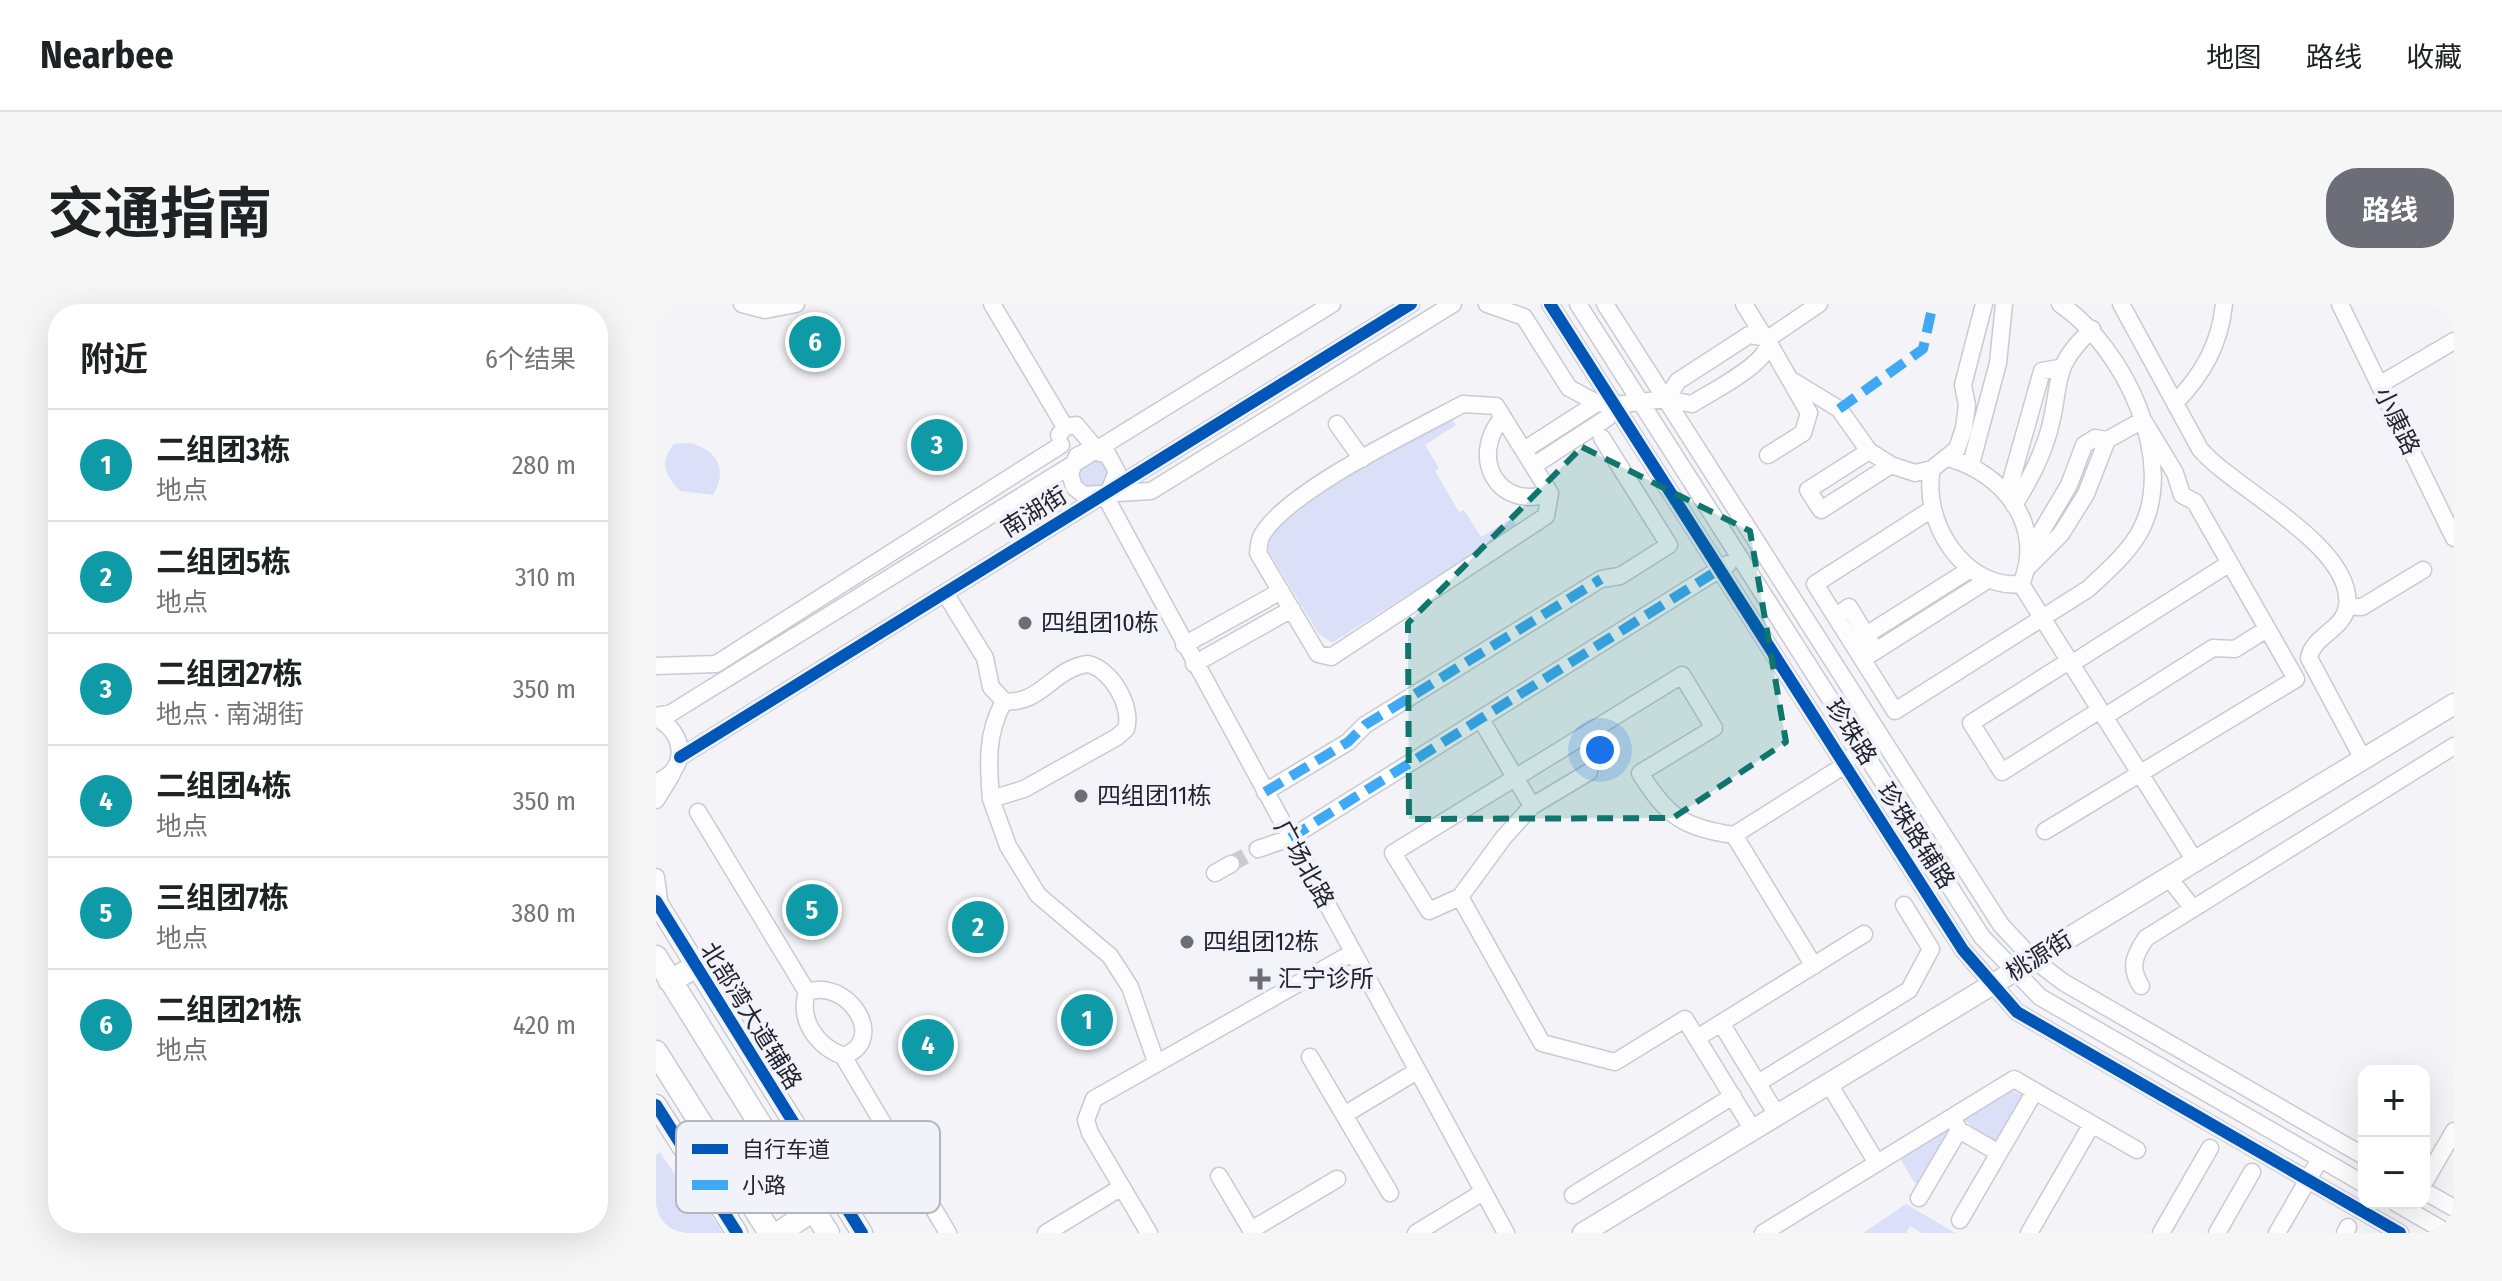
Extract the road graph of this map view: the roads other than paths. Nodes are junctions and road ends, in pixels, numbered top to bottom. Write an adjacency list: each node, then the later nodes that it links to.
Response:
1 (742, 304): 2 (street)
2 (796, 304)
3 (992, 304): 34 (street)
4 (1332, 304): 37 (street, 南湖街)
5 (1411, 304): 49 (street, 南湖街)
6 (1453, 304): 49 (street)
7 (1487, 304): 28 (street)
8 (1550, 304): 30 (street, 珍珠路辅路)
9 (1578, 304): 24 (street, 珍珠路)
10 (1605, 304): 19 (street, 珍珠路辅路)
11 (1744, 304): 21 (street)
12 (1819, 304): 21 (street)
13 (1984, 304): 41 (street)
14 (2004, 304): 43 (street)
15 (2060, 304): 20 (street)
16 (2121, 304): 29 (street)
17 (2224, 304): 29 (street)
18 (2340, 304): 25 (street, 小康路)
19 (1617, 322): 24 (street); 26 (street, 珍珠路辅路)
20 (2092, 329): 32 (street); 50 (street)
21 (1768, 339): 23 (street); 26 (street); 26 (street)
22 (2454, 341): 25 (street)
23 (1793, 381): 39 (street); 40 (street)
24 (1628, 383): 27 (street, 珍珠路)
25 (2379, 385): 52 (street, 小康路)
26 (1666, 399): 27 (street); 78 (street, 珍珠路辅路)
27 (1640, 402): 30 (street); 53 (street, 珍珠路)
28 (1597, 403): 30 (street); 38 (street)
29 (2175, 403): 63 (street)
30 (1615, 405): 46 (street); 56 (street, 珍珠路辅路)
31 (1503, 417): 38 (street); 42 (street); 48 (street)
32 (2143, 420): 54 (street); 55 (street); 66 (street)
33 (1337, 424): 42 (street)
34 (1065, 427): 36 (street); 37 (street)
35 (1602, 438): 89 (street)
36 (1061, 445): 45 (street); 73 (street)
37 (1097, 450): 45 (street, 南湖街); 49 (street)
38 (1524, 450): 46 (street)
39 (1869, 451): 44 (street); 44 (street)
40 (1768, 455)
41 (1948, 458): 43 (street); 47 (street)
42 (1362, 459): 61 (street)
43 (1971, 464): 50 (street)
44 (1891, 465): 47 (street)
45 (1071, 466): 49 (street); 77 (street, 南湖街)
46 (1533, 466): 48 (street)
47 (1932, 469): 51 (street)
48 (1550, 493): 64 (street)
49 (1104, 494): 62 (street, 南湖街); 69 (street, 广场北路)
50 (2010, 500): 54 (street)
51 (1932, 509): 57 (street); 65 (street)
52 (2454, 538)
53 (1739, 556): 56 (street); 80 (street, 珍珠路)
54 (2030, 557): 60 (street)
55 (2230, 563): 67 (street); 71 (street)
56 (1720, 569): 84 (street, 珍珠路辅路); 97 (street)
57 (1969, 570): 59 (street); 68 (street)
58 (2423, 570): 63 (street)
59 (1986, 581): 60 (street); 70 (street)
60 (2021, 584): 66 (street)
61 (1281, 591): 64 (street); 69 (street)
62 (945, 593): 74 (street); 83 (street, 南湖街)
63 (2347, 606): 82 (street)
64 (1292, 609): 72 (street)
65 (1836, 616): 68 (street); 70 (street)
66 (2043, 619): 70 (street); 71 (street)
67 (2267, 629): 76 (street); 86 (street)
68 (1866, 635): 70 (street)
69 (1184, 645): 72 (street, 广场北路)
70 (1870, 655)
71 (2070, 662): 76 (street); 76 (street)
72 (1194, 664): 89 (street, 广场北路)
73 (656, 666)
74 (1004, 701): 91 (street); 91 (street)
75 (2454, 704): 82 (main road, 桃源街)
76 (2102, 714): 86 (street)
77 (656, 717): 83 (street)
78 (1873, 724): 80 (street); 112 (street, 珍珠路辅路)
79 (1486, 728): 87 (street)
80 (1859, 745): 84 (street); 90 (street, 珍珠路)
81 (2454, 746): 108 (street)
82 (2363, 759): 100 (main road, 桃源街)
83 (677, 764): 88 (street, 南湖街); 92 (street)
84 (1845, 765): 96 (street); 98 (street, 珍珠路辅路)
85 (1589, 772): 93 (street)
86 (2140, 773): 95 (street); 100 (street)
87 (1515, 777): 93 (street); 96 (street); 105 (street)
88 (656, 782)
89 (1265, 792): 97 (street, 广场北路)
90 (1891, 794): 98 (street); 115 (street, 珍珠路)
91 (991, 799): 125 (street)
92 (656, 800)
93 (1532, 806): 105 (street)
94 (698, 812): 119 (street)
95 (2045, 831)
96 (1734, 835): 113 (street)
97 (1290, 838): 99 (street); 110 (street, 广场北路)
98 (1893, 840): 117 (street, 珍珠路辅路)
99 (1258, 849)
100 (2195, 861): 104 (main road, 桃源街)
101 (1231, 864): 102 (street)
102 (1215, 873)
103 (656, 877): 106 (street)
104 (2168, 877): 108 (street); 112 (main road, 桃源街)
105 (1460, 897): 121 (street)
106 (658, 905): 114 (main road, 北部湾大道辅路)
107 (1904, 905): 128 (street)
108 (2192, 907): 118 (street)
109 (1864, 934): 113 (street)
110 (1352, 953): 125 (street); 127 (street, 广场北路)
111 (656, 957): 116 (highway)
112 (2033, 959): 115 (main road, 桃源街); 126 (street, 珍珠路辅路)
113 (1814, 966): 120 (street)
114 (695, 967): 116 (highway); 138 (main road, 北部湾大道辅路)
115 (2013, 972): 117 (main road, 桃源街); 133 (street, 珍珠路)
116 (670, 981): 137 (highway)
117 (1991, 985): 129 (main road, 桃源街); 155 (street, 珍珠路辅路)
118 (2141, 986)
119 (807, 992): 123 (street); 123 (street)
120 (1721, 1023): 121 (street); 128 (street)
121 (1697, 1038): 131 (street)
122 (656, 1052): 136 (highway)
123 (843, 1056): 139 (street)
124 (1310, 1057): 134 (street)
125 (1156, 1062): 157 (street)
126 (2207, 1065): 133 (street); 148 (street, 珍珠路辅路)
127 (1417, 1071): 134 (street); 158 (street, 广场北路)
128 (1758, 1083): 135 (street)
129 (1829, 1084): 135 (main road, 桃源街); 150 (street)
130 (2035, 1091): 140 (street); 141 (street); 147 (street)
131 (1733, 1096): 142 (street); 161 (street)
132 (656, 1105): 144 (main road)
133 (2240, 1113): 149 (street, 珍珠路)
134 (1344, 1115): 159 (street)
135 (1777, 1115): 142 (main road, 桃源街)
136 (699, 1121)
137 (757, 1121)
138 (792, 1121)
139 (882, 1121)
140 (1955, 1124): 147 (street); 150 (street); 162 (street)
141 (2092, 1124): 146 (street); 186 (street)
142 (1753, 1130): 184 (main road, 桃源街)
143 (2454, 1131): 152 (street)
144 (676, 1137)
145 (2210, 1148): 187 (street)
146 (2137, 1150)
147 (1999, 1153): 171 (street)
148 (2358, 1153)
149 (2320, 1159): 155 (street); 156 (street, 珍珠路)
150 (1877, 1163): 172 (street)
151 (2252, 1172): 188 (street)
152 (2430, 1173)
153 (1219, 1176): 173 (street)
154 (1337, 1179): 173 (street)
155 (2308, 1179): 189 (street); 190 (street, 珍珠路辅路)
156 (2358, 1181)
157 (1122, 1187): 180 (street); 181 (street)
158 (1483, 1192): 182 (street); 183 (street, 广场北路)
159 (1390, 1193)
160 (2430, 1194): 163 (street)
161 (1573, 1195)
162 (1919, 1198)
163 (2454, 1208)
164 (2412, 1209): 191 (street)
165 (724, 1213): 174 (main road)
166 (757, 1213): 175 (highway)
167 (809, 1213): 176 (highway)
168 (815, 1213): 177 (highway)
169 (849, 1213): 178 (main road, 北部湾大道辅路)
170 (936, 1213): 179 (street)
171 (1960, 1220)
172 (1784, 1229): 185 (street)
173 (1252, 1232)
174 (737, 1233)
175 (770, 1233)
176 (779, 1233)
177 (828, 1233)
178 (862, 1233)
179 (948, 1233)
180 (1046, 1233)
181 (1149, 1233)
182 (1416, 1233)
183 (1506, 1233)
184 (1583, 1233)
185 (1763, 1233)
186 (2029, 1233)
187 (2161, 1233)
188 (2217, 1233)
189 (2277, 1233)
190 (2400, 1233)
191 (2448, 1233)

